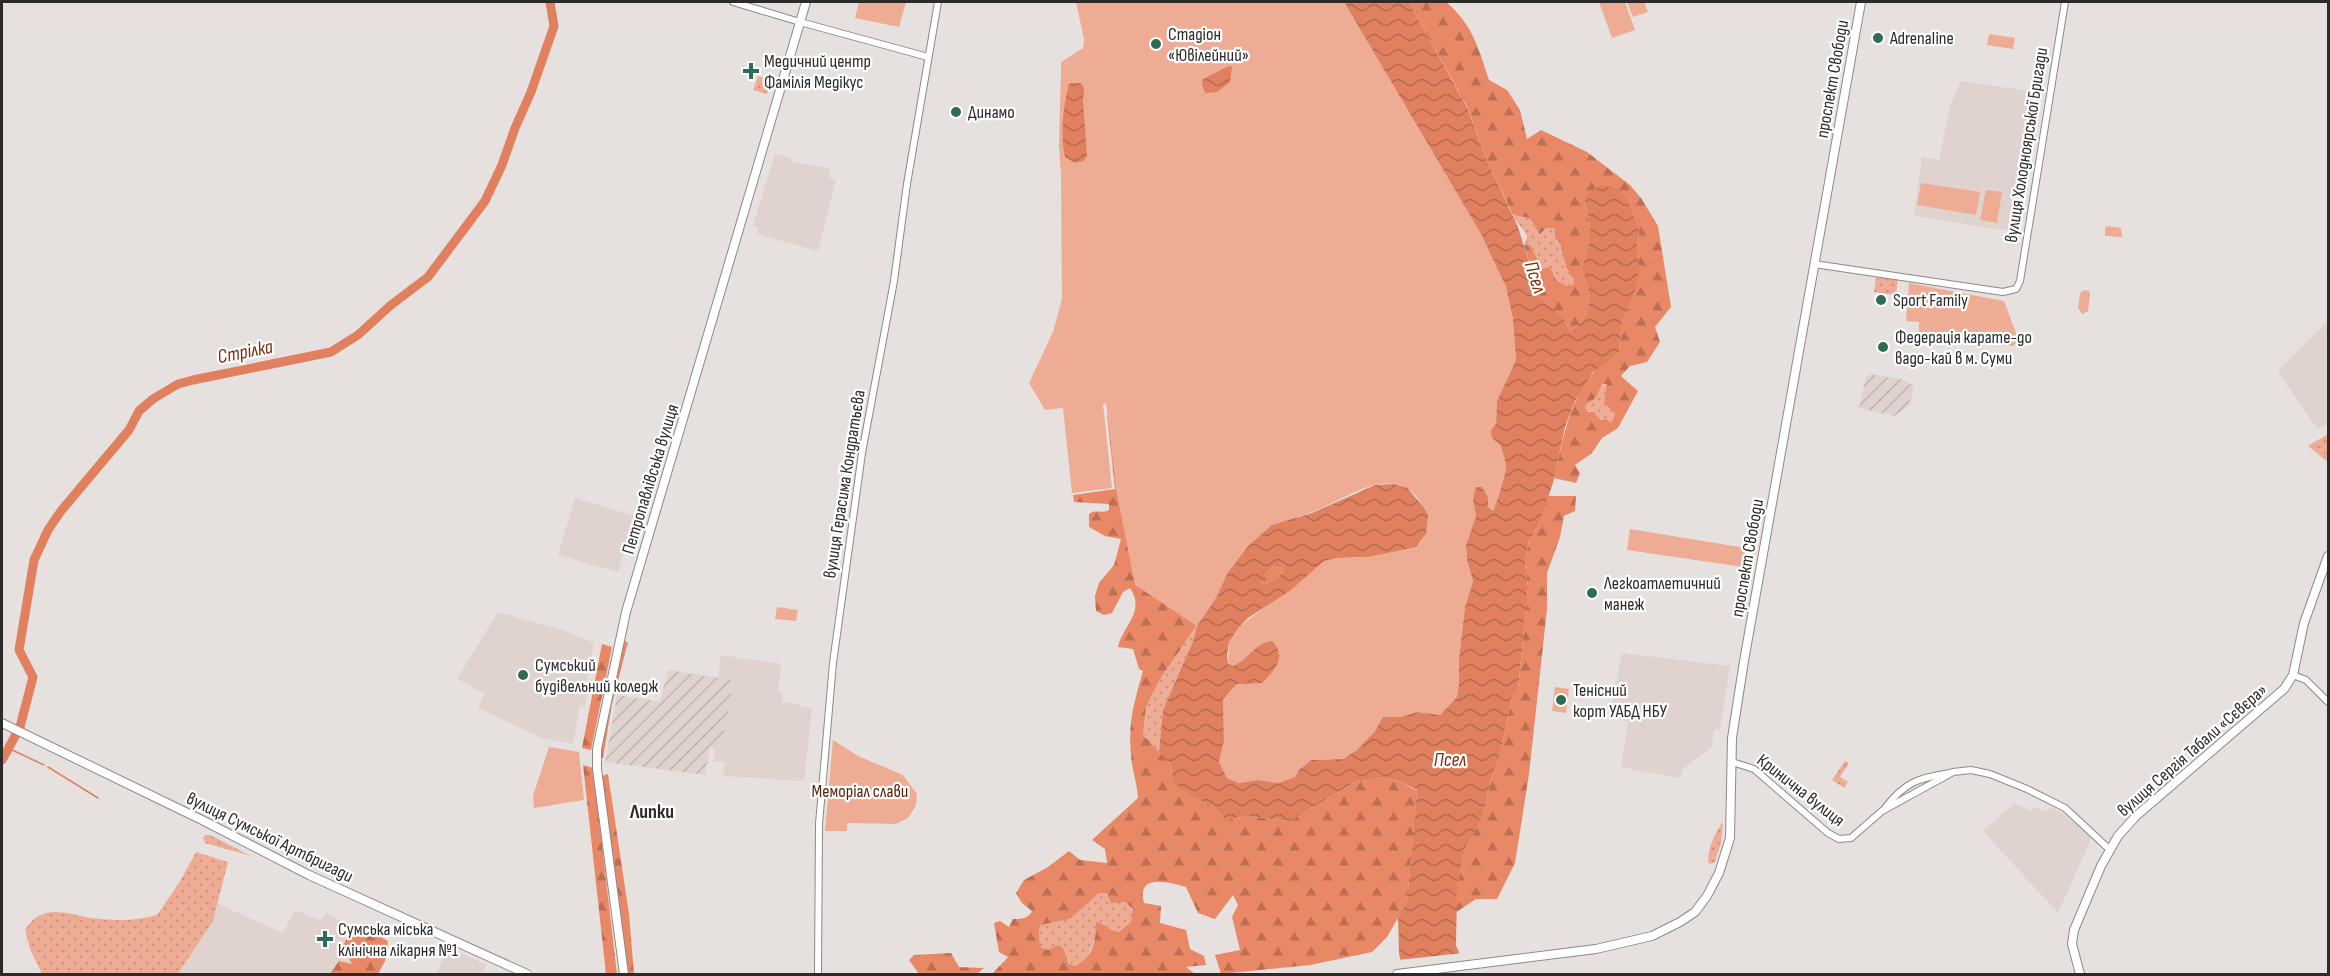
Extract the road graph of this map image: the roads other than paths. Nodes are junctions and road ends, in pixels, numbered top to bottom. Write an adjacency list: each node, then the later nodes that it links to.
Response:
1 (733, 2): 6 (street)
2 (806, 2): 6 (main road, Петропавлівська вулиця)
3 (938, 2): 7 (street, вулиця Герасима Кондратьєва)
4 (1861, 2): 8 (main road, проспект Свободи)
5 (2065, 2): 8 (street, вулиця Холодноярської Бригади)
6 (800, 22): 7 (street); 18 (main road, Петропавлівська вулиця)
7 (928, 57): 19 (street, вулиця Герасима Кондратьєва)
8 (1815, 264): 13 (main road, проспект Свободи)
9 (2328, 556): 10 (main road, вулиця Сергія Табали «Сєвєра»)
10 (2293, 675): 11 (street); 16 (main road, вулиця Сергія Табали «Сєвєра»)
11 (2328, 702)
12 (2, 723): 17 (main road, вулиця Сумської Артбригади)
13 (1732, 762): 15 (street, Кринична вулиця); 20 (main road, проспект Свободи)
14 (1953, 772): 15 (street); 15 (street); 16 (street)
15 (1882, 811)
16 (2109, 849): 21 (main road, вулиця Сергія Табали «Сєвєра»)
17 (527, 975)
18 (624, 975)
19 (818, 975)
20 (1398, 975)
21 (2080, 975)

